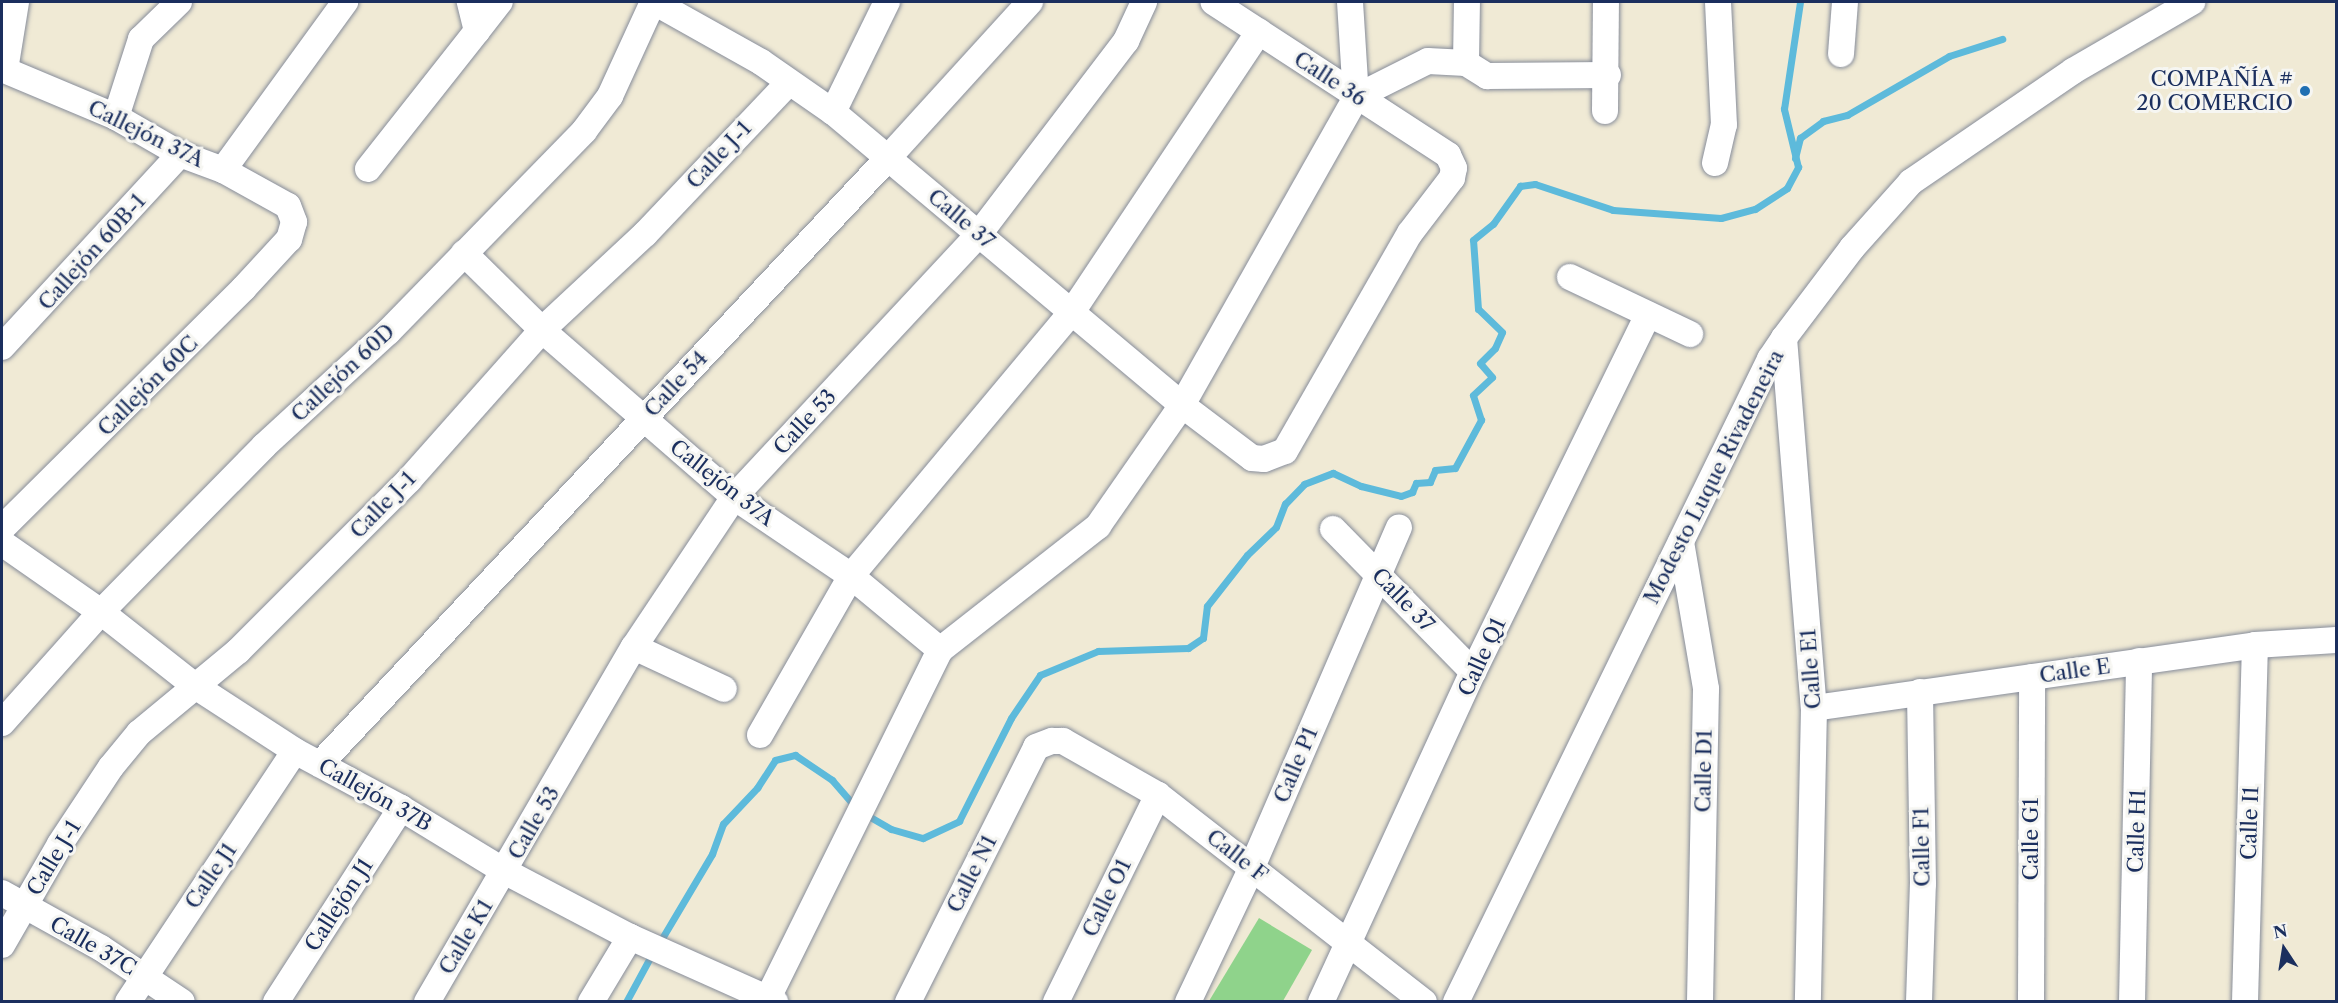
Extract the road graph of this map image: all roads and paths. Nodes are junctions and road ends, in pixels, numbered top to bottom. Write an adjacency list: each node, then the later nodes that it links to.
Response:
1 (16, 2): 21 (street)
2 (179, 2): 27 (street)
3 (345, 2): 32 (street)
4 (470, 2): 17 (street)
5 (500, 2): 17 (street)
6 (654, 2): 23 (street, Calle 37); 35 (street, Callejón 60D)
7 (887, 2): 26 (street)
8 (1030, 2): 29 (street, Calle 54)
9 (1144, 2): 33 (street, Calle 53)
10 (1213, 2): 18 (street, Calle 36)
11 (1350, 2): 24 (street)
12 (1467, 2): 20 (street)
13 (1606, 2): 22 (street)
14 (1718, 2): 30 (street)
15 (1845, 2): 19 (street)
16 (2188, 3): 41 (street, Modesto Luque Rivadeneira)
17 (477, 32): 31 (street)
18 (1259, 32): 24 (street, Calle 36); 37 (street)
19 (1841, 54)
20 (1466, 63): 22 (street); 24 (street)
21 (3, 70): 27 (street, Callejón 37A)
22 (1608, 75): 25 (street)
23 (789, 82): 26 (street, Calle 37); 39 (street, Calle J-1)
24 (1356, 97): 43 (street); 45 (street, Calle 36)
25 (1605, 111)
26 (833, 112): 29 (street, Calle 37)
27 (116, 117): 28 (street, Callejón 37A)
28 (180, 154): 32 (street, Callejón 37A); 42 (street, Callejón 60B-1)
29 (888, 158): 33 (street, Calle 37); 44 (street, Calle 54)
30 (1715, 163)
31 (368, 169)
32 (223, 170): 34 (street, Callejón 37A)
33 (979, 234): 37 (street, Calle 37); 46 (street, Calle 53)
34 (289, 239): 48 (street, Callejón 60C)
35 (464, 253): 39 (street, Callejón 37A); 54 (street, Callejón 60D)
36 (1570, 278): 38 (street)
37 (1071, 312): 43 (street, Calle 37); 53 (street)
38 (1648, 314): 40 (street); 60 (street, Calle Q1)
39 (542, 330): 44 (street, Callejón 37A); 62 (street, Calle J-1)
40 (1690, 334)
41 (1784, 338): 50 (street, Modesto Luque Rivadeneira); 65 (street, Calle E1)
42 (2, 347)
43 (1182, 405): 45 (street, Calle 37); 58 (street)
44 (642, 420): 46 (street, Callejón 37A); 70 (street, Calle 54)
45 (1252, 458)
46 (734, 497): 53 (street, Callejón 37A); 57 (street, Calle 53)
47 (1399, 527): 52 (street, Calle P1)
48 (2, 528)
49 (1333, 529): 52 (street, Calle 37)
50 (1681, 542): 92 (street, Modesto Luque Rivadeneira); 93 (street, Calle D1)
51 (2, 543): 54 (street, Callejón 37B)
52 (1378, 575): 60 (street, Calle 37); 73 (street, Calle P1)
53 (851, 576): 58 (street, Callejón 37A); 67 (street)
54 (101, 612): 62 (street, Callejón 37B); 66 (street, Callejón 60D)
55 (2337, 640): 56 (street, Calle E)
56 (2255, 645): 59 (street, Calle E); 98 (street, Calle I1)
57 (633, 647): 63 (street); 74 (street, Calle 53)
58 (940, 650): 81 (street)
59 (2139, 661): 61 (street, Calle E); 97 (street, Calle H1)
60 (1473, 672): 78 (street, Calle Q1)
61 (2032, 677): 64 (street, Calle E); 96 (street, Calle G1)
62 (195, 686): 69 (street, Callejón 37B); 76 (street, Calle J-1)
63 (724, 689)
64 (1920, 693): 65 (street, Calle E); 95 (street, Calle F1)
65 (1814, 708): 94 (street, Calle E1)
66 (2, 723)
67 (760, 735)
68 (1036, 747): 71 (street, Calle F); 87 (street, Calle N1)
69 (295, 751): 70 (street, Callejón 37B); 80 (street, Calle J1)
70 (320, 764): 72 (street, Callejón 37B)
71 (1158, 795): 73 (street, Calle F); 88 (street, Calle O1)
72 (401, 808): 74 (street, Callejón 37B); 84 (street, Callejón J1)
73 (1252, 867): 78 (street, Calle F); 89 (street, Calle P1)
74 (506, 872): 77 (street, Callejón 37B); 85 (street, Calle K1)
75 (2, 893): 76 (street, Calle 37C)
76 (24, 909): 79 (street, Calle J-1); 80 (street, Calle 37C)
77 (630, 937): 81 (street, Callejón 37B); 86 (street)
78 (1350, 944): 90 (street, Calle Q1); 91 (street, Calle F)
79 (2, 945)
80 (144, 975): 82 (street, Calle J1); 83 (street, Calle 37C)
81 (770, 1000)
82 (128, 1002)
83 (182, 1002)
84 (276, 1002)
85 (427, 1002)
86 (591, 1002)
87 (908, 1002)
88 (1056, 1002)
89 (1188, 1002)
90 (1321, 1002)
91 (1424, 1002)
92 (1456, 1002)
93 (1700, 1002)
94 (1808, 1002)
95 (1919, 1002)
96 (2031, 1002)
97 (2132, 1002)
98 (2245, 1002)

